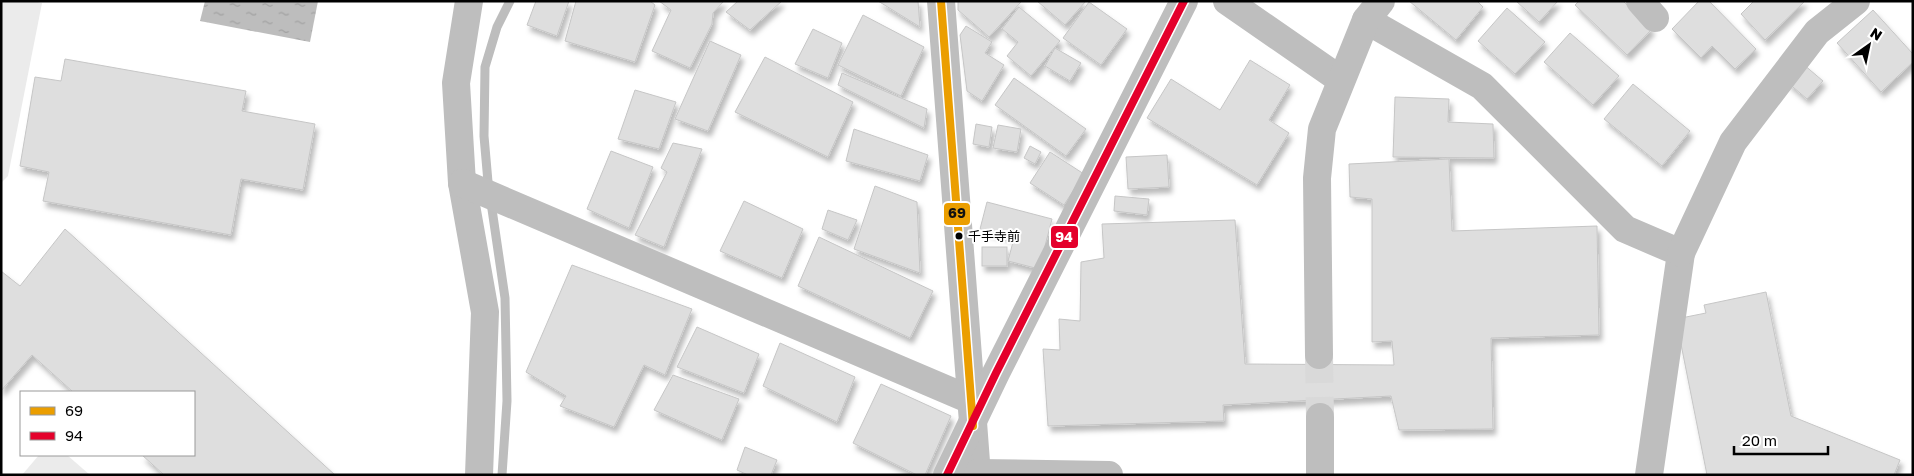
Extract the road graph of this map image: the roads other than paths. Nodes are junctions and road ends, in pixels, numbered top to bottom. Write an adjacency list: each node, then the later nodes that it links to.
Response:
1 (469, 1): 8 (street)
2 (941, 1): 11 (street)
3 (1184, 1): 11 (street)
4 (1227, 1): 7 (street)
5 (1856, 1): 9 (street)
6 (1373, 11): 7 (street); 9 (street)
7 (1341, 80): 10 (street)
8 (470, 187): 11 (street); 14 (street)
9 (1682, 253): 18 (street)
10 (1319, 355)
11 (972, 411): 13 (street); 15 (street)
12 (1320, 417): 17 (street)
13 (977, 474): 16 (street)
14 (479, 475)
15 (947, 475)
16 (1109, 475)
17 (1320, 475)
18 (1649, 475)

